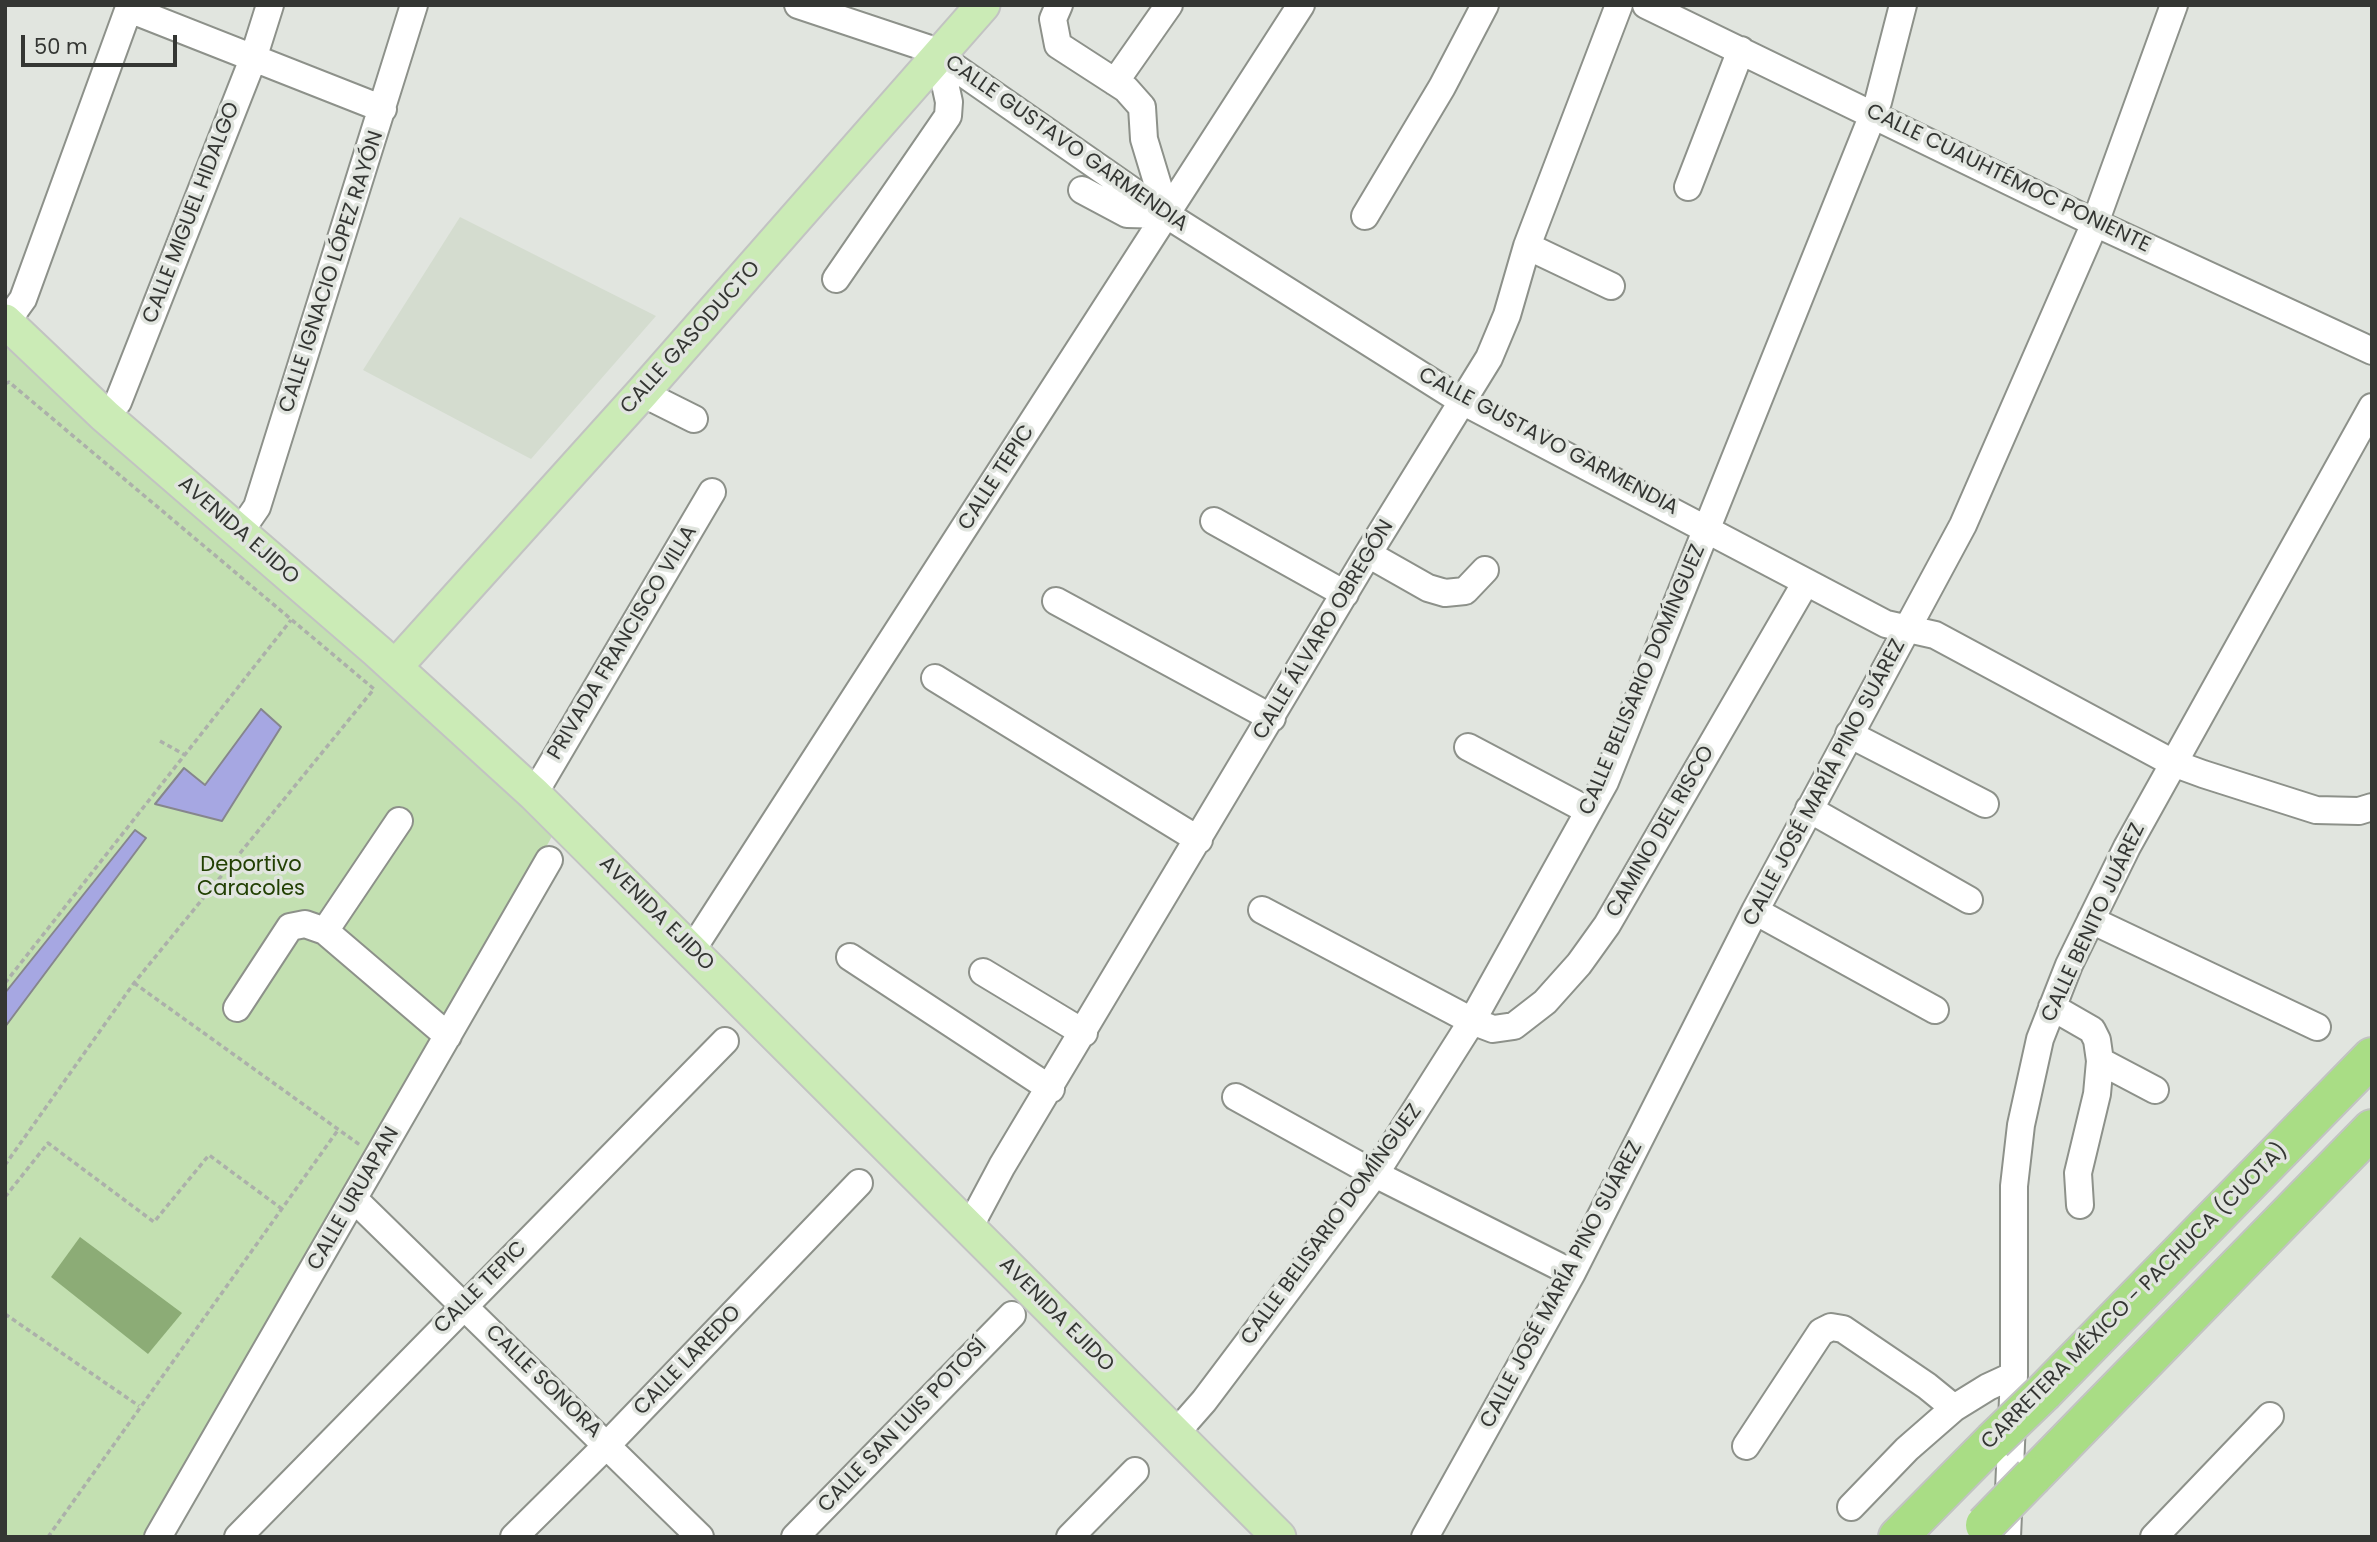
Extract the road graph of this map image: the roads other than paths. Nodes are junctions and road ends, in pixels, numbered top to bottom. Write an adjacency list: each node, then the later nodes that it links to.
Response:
1 (270, 5): 16 (street, CALLE MIGUEL HIDALGO)
2 (414, 5): 18 (street, CALLE IGNACIO LÓPEZ RAYÓN)
3 (798, 5): 15 (street, CALLE GUSTAVO GARMENDIA)
4 (983, 5): 15 (main road, CALLE GASODUCTO)
5 (1059, 5): 17 (street)
6 (1169, 5): 17 (street)
7 (1301, 5): 22 (street, CALLE TEPIC)
8 (1485, 5): 23 (street)
9 (1619, 5): 25 (street, CALLE ÁLVARO OBREGÓN)
10 (1646, 5): 14 (street, CALLE CUAUHTÉMOC PONIENTE)
11 (1903, 5): 19 (street, CALLE BELISARIO DOMÍNGUEZ)
12 (2174, 5): 24 (street, CALLE JOSÉ MARÍA PINO SUÁREZ)
13 (130, 7): 16 (street); 28 (street)
14 (1741, 50): 19 (street, CALLE CUAUHTÉMOC PONIENTE); 20 (street)
15 (939, 56): 22 (street, CALLE GUSTAVO GARMENDIA); 26 (street); 30 (main road, CALLE GASODUCTO)
16 (253, 59): 18 (street); 33 (street, CALLE MIGUEL HIDALGO)
17 (1115, 82): 22 (street)
18 (383, 109): 38 (street, CALLE IGNACIO LÓPEZ RAYÓN)
19 (1874, 113): 24 (street, CALLE CUAUHTÉMOC PONIENTE); 37 (street, CALLE BELISARIO DOMÍNGUEZ)
20 (1688, 187)
21 (1082, 190): 22 (street)
22 (1167, 215): 31 (street, CALLE GUSTAVO GARMENDIA); 64 (street, CALLE TEPIC)
23 (1365, 216)
24 (2095, 223): 29 (street, CALLE CUAUHTÉMOC PONIENTE); 44 (street, CALLE JOSÉ MARÍA PINO SUÁREZ)
25 (1527, 246): 27 (street); 31 (street, CALLE ÁLVARO OBREGÓN)
26 (836, 279)
27 (1611, 286)
28 (6, 322): 33 (main road, AVENIDA EJIDO)
29 (2372, 351)
30 (642, 393): 34 (street); 45 (main road, CALLE GASODUCTO)
31 (1462, 401): 37 (street, CALLE GUSTAVO GARMENDIA); 39 (street, CALLE ÁLVARO OBREGÓN)
32 (2372, 407): 50 (street, CALLE BENITO JUÁREZ)
33 (105, 416): 38 (main road, AVENIDA EJIDO)
34 (694, 419)
35 (712, 492): 51 (street, PRIVADA FRANCISCO VILLA)
36 (1214, 521): 42 (street)
37 (1707, 527): 41 (street, CALLE GUSTAVO GARMENDIA); 55 (street, CALLE BELISARIO DOMÍNGUEZ)
38 (239, 533): 45 (main road, AVENIDA EJIDO)
39 (1368, 554): 40 (street); 42 (street, CALLE ÁLVARO OBREGÓN)
40 (1485, 570)
41 (1806, 582): 44 (street, CALLE GUSTAVO GARMENDIA); 70 (street, CAMINO DEL RISCO)
42 (1345, 594): 47 (street, CALLE ÁLVARO OBREGÓN)
43 (1056, 601): 47 (street)
44 (1908, 630): 48 (street, CALLE JOSÉ MARÍA PINO SUÁREZ); 50 (street, CALLE GUSTAVO GARMENDIA)
45 (395, 667): 51 (main road, AVENIDA EJIDO)
46 (935, 678): 57 (street)
47 (1272, 718): 57 (street, CALLE ÁLVARO OBREGÓN)
48 (1849, 734): 52 (street); 54 (street, CALLE JOSÉ MARÍA PINO SUÁREZ)
49 (1468, 747): 55 (street)
50 (2173, 762): 53 (street, CALLE GUSTAVO GARMENDIA); 62 (street, CALLE BENITO JUÁREZ)
51 (534, 794): 64 (main road, AVENIDA EJIDO)
52 (1985, 804)
53 (2372, 807)
54 (1809, 808): 59 (street); 61 (street, CALLE JOSÉ MARÍA PINO SUÁREZ)
55 (1589, 811): 70 (street, CALLE BELISARIO DOMÍNGUEZ)
56 (400, 821): 63 (street)
57 (1199, 841): 72 (street, CALLE ÁLVARO OBREGÓN)
58 (549, 860): 73 (street, CALLE URUAPAN)
59 (1969, 900)
60 (1262, 911): 70 (street, CAMINO DEL RISCO)
61 (1755, 911): 69 (street); 86 (street, CALLE JOSÉ MARÍA PINO SUÁREZ)
62 (2091, 920): 67 (street, CALLE BENITO JUÁREZ); 71 (street)
63 (325, 931): 68 (street); 73 (street)
64 (692, 950): 85 (main road, AVENIDA EJIDO)
65 (850, 957): 77 (street)
66 (984, 972): 72 (street)
67 (2052, 1007): 76 (street); 89 (street, CALLE BENITO JUÁREZ)
68 (237, 1008)
69 (1935, 1010)
70 (1472, 1021): 81 (street, CALLE BELISARIO DOMÍNGUEZ)
71 (2317, 1027)
72 (1084, 1033): 77 (street, CALLE ÁLVARO OBREGÓN)
73 (448, 1036): 83 (street, CALLE URUAPAN)
74 (725, 1041): 87 (street, CALLE TEPIC)
75 (2372, 1057): 89 (highway, CARRETERA MÉXICO - PACHUCA (CUOTA))
76 (2100, 1061): 78 (street); 84 (street)
77 (1051, 1089): 85 (street, CALLE ÁLVARO OBREGÓN)
78 (2155, 1090)
79 (1236, 1097): 81 (street)
80 (2372, 1129): 97 (highway, bridge)
81 (1375, 1174): 86 (street); 92 (street, CALLE BELISARIO DOMÍNGUEZ)
82 (859, 1183): 93 (street, CALLE LAREDO)
83 (355, 1200): 87 (street, CALLE SONORA); 98 (street, CALLE URUAPAN)
84 (2080, 1205)
85 (970, 1226): 92 (main road, AVENIDA EJIDO)
86 (1572, 1273): 105 (street, CALLE JOSÉ MARÍA PINO SUÁREZ)
87 (463, 1305): 93 (street, CALLE SONORA); 99 (street, CALLE TEPIC)
88 (1012, 1315): 102 (street, CALLE SAN LUIS POTOSÍ)
89 (2029, 1384): 90 (street); 97 (street, CALLE BENITO JUÁREZ); 106 (highway, CARRETERA MÉXICO - PACHUCA (CUOTA), bridge)
90 (1954, 1408): 94 (street); 96 (street)
91 (2270, 1416): 107 (street)
92 (1175, 1434): 104 (main road, AVENIDA EJIDO)
93 (608, 1444): 100 (street, CALLE LAREDO); 101 (street, CALLE SONORA)
94 (1746, 1446)
95 (1135, 1471): 103 (street)
96 (1851, 1507)
97 (1989, 1533)
98 (158, 1537)
99 (238, 1537)
100 (514, 1537)
101 (700, 1537)
102 (795, 1537)
103 (1070, 1537)
104 (1279, 1537)
105 (1425, 1537)
106 (1898, 1537)
107 (2154, 1537)

